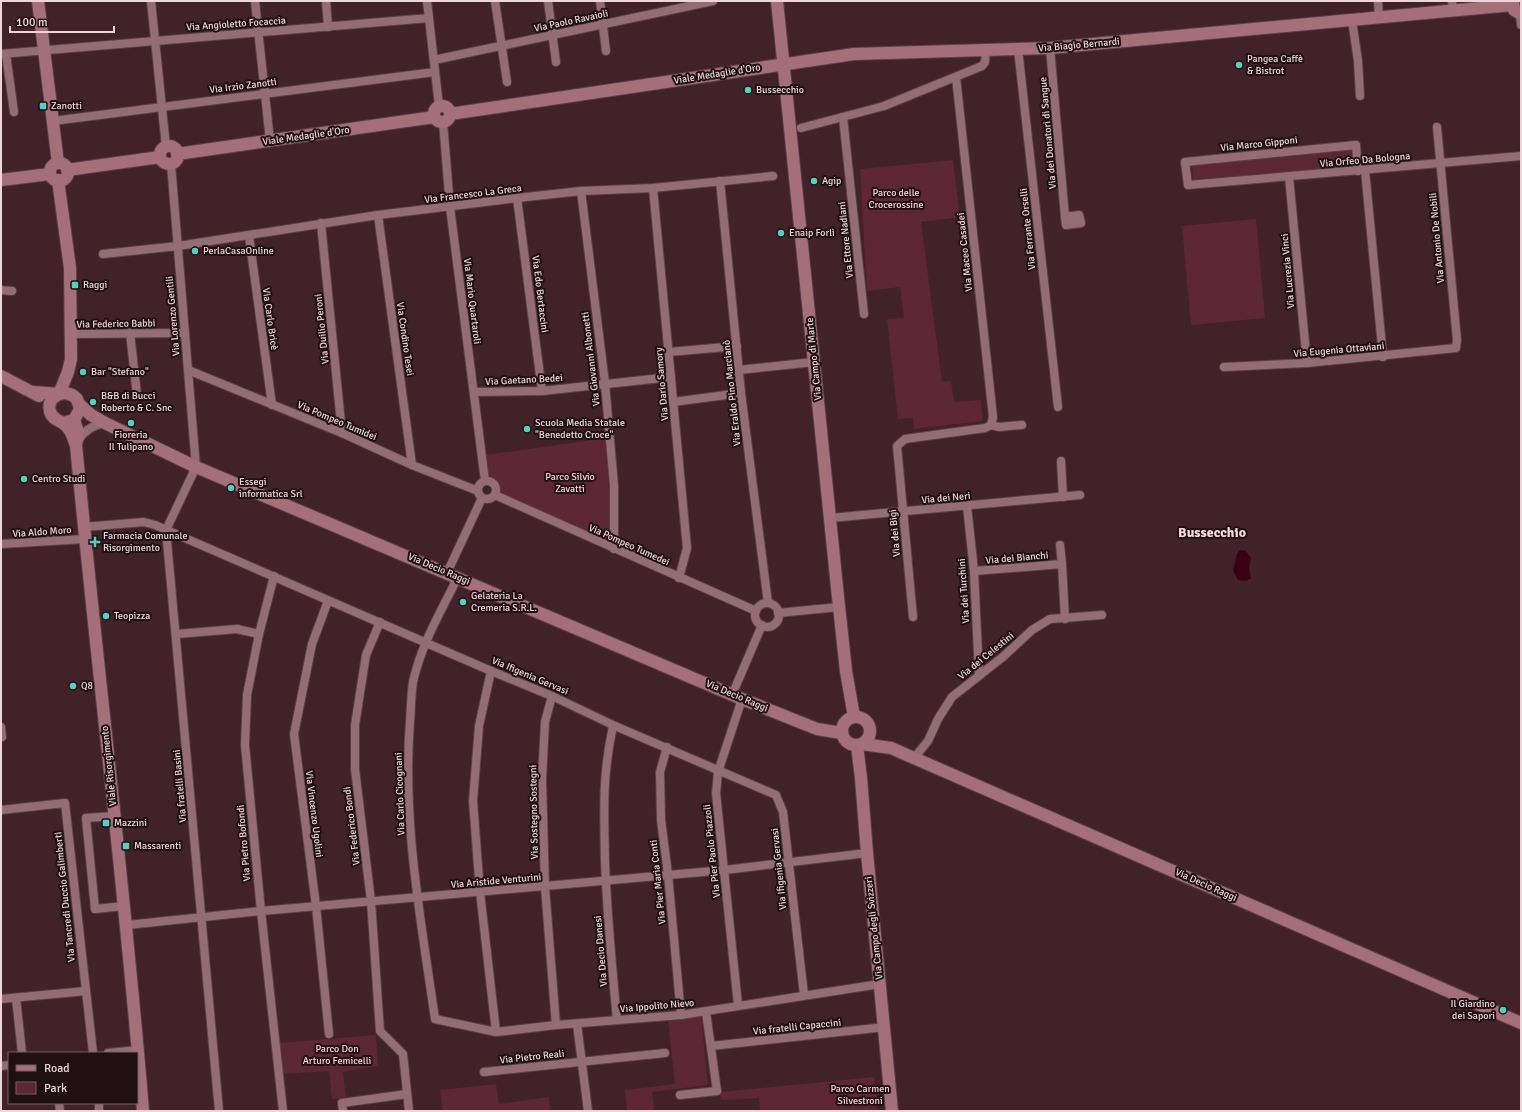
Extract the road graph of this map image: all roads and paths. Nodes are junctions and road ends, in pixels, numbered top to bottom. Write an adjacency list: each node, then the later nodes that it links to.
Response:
1 (38, 1): 27 (main road)
2 (151, 1): 23 (street)
3 (255, 1): 21 (street)
4 (326, 1): 20 (street)
5 (427, 1): 15 (street, Via Mario Quartaroli)
6 (495, 1): 24 (street)
7 (548, 1): 22 (street)
8 (600, 1): 19 (street)
9 (713, 1): 19 (street, Via Paolo Ravaioli)
10 (777, 1): 33 (main road, Via Campo di Marte)
11 (1378, 1): 16 (street)
12 (1512, 3): 13 (main road, Via Biagio Bernardi); 17 (main road)
13 (1491, 4): 14 (main road, Via Biagio Bernardi)
14 (1452, 6): 16 (main road, Via Biagio Bernardi)
15 (429, 18): 20 (street, Via Angioletto Focaccia); 31 (street, Via Mario Quartaroli)
16 (1379, 18): 18 (main road, Via Biagio Bernardi)
17 (1521, 18)
18 (1352, 20): 25 (main road, Via Biagio Bernardi); 38 (street)
19 (603, 25): 22 (street, Via Paolo Ravaioli); 29 (street)
20 (328, 27): 21 (street, Via Angioletto Focaccia)
21 (259, 32): 23 (street, Via Angioletto Focaccia); 37 (street)
22 (553, 36): 24 (street, Via Paolo Ravaioli); 32 (street)
23 (155, 40): 27 (street, Via Angioletto Focaccia); 39 (street)
24 (502, 46): 31 (street, Via Paolo Ravaioli); 36 (street)
25 (1050, 48): 26 (main road, Via Biagio Bernardi); 64 (street, Via dei Donatori di Sangue)
26 (1018, 49): 28 (main road, Via Biagio Bernardi); 96 (street, Via Ferrante Orselli)
27 (45, 50): 30 (street, Via Angioletto Focaccia); 43 (main road)
28 (986, 50): 33 (main road, Viale Medaglie d'Oro); 35 (street)
29 (606, 51)
30 (3, 54): 40 (street)
31 (434, 60): 34 (street, Via Mario Quartaroli)
32 (556, 62)
33 (784, 64): 41 (main road, Viale Medaglie d'Oro); 80 (main road, Via Campo di Marte)
34 (435, 72): 37 (street, Via Irzio Zanotti); 41 (street, Via Mario Quartaroli)
35 (956, 77): 42 (street); 100 (street, Via Maceo Casadei)
36 (507, 82)
37 (265, 93): 39 (street, Via Irzio Zanotti); 46 (street)
38 (1360, 96)
39 (162, 106): 43 (street, Via Irzio Zanotti); 47 (street)
40 (14, 112)
41 (442, 115): 46 (main road, Viale Medaglie d'Oro); 62 (street, Via Mario Quartaroli)
42 (843, 117): 45 (street); 71 (street, Via Ettore Nadiani)
43 (53, 120): 51 (main road)
44 (1436, 127): 50 (street, Via Antonio De Nobili)
45 (801, 128)
46 (270, 141): 49 (main road, Viale Medaglie d'Oro)
47 (163, 152): 49 (main road); 51 (main road)
48 (1521, 156): 50 (street, Via Orfeo Da Bologna)
49 (174, 159): 67 (street, Via Lorenzo Gentili)
50 (1440, 163): 52 (street, Via Orfeo Da Bologna); 76 (street, Via Antonio De Nobili)
51 (63, 167): 54 (main road)
52 (1361, 171): 55 (street, Via Orfeo Da Bologna); 58 (street, Via Marco Gipponi); 78 (street, Via Marco Gipponi)
53 (773, 176): 57 (street, Via Francesco La Greca)
54 (54, 177): 56 (main road); 74 (main road)
55 (1290, 177): 58 (street, Via Orfeo Da Bologna); 81 (street, Via Lucrezia Vinci)
56 (1, 180)
57 (720, 180): 59 (street, Via Francesco La Greca); 75 (street, Via Eraldo Pino Marcianò)
58 (1212, 184)
59 (653, 188): 60 (street, Via Francesco La Greca); 77 (street, Via Dario Samory)
60 (581, 191): 61 (street, Via Francesco La Greca); 87 (street, Via Giovanni Albonetti)
61 (518, 198): 62 (street, Via Francesco La Greca); 88 (street, Via Edo Bertaccini)
62 (450, 207): 63 (street, Via Francesco La Greca); 90 (street, Via Mario Quartaroli)
63 (378, 215): 65 (street, Via Francesco La Greca); 105 (street, Via Condino Tesei)
64 (1065, 217)
65 (321, 224): 66 (street, Via Francesco La Greca); 102 (street, Via Duilio Peroni)
66 (248, 236): 67 (street, Via Francesco La Greca); 95 (street, Via Carlo Bricè)
67 (178, 246): 68 (street, Via Francesco La Greca); 73 (street, Via Lorenzo Gentili)
68 (103, 254)
69 (1, 290): 70 (street)
70 (12, 291)
71 (864, 314)
72 (130, 333): 73 (street, Via Federico Babbi); 74 (street, Via Federico Babbi); 93 (street)
73 (185, 333): 83 (street, Via Lorenzo Gentili)
74 (72, 334): 79 (main road)
75 (737, 346): 77 (street); 84 (street, Via Eraldo Pino Marcianò)
76 (1456, 348): 78 (street, Via Eugenia Ottaviani)
77 (669, 352): 86 (street, Via Dario Samory)
78 (1383, 357): 81 (street, Via Eugenia Ottaviani)
79 (71, 359): 92 (main road); 98 (main road)
80 (814, 362): 84 (street); 114 (main road, Via Campo di Marte)
81 (1307, 363): 82 (street, Via Eugenia Ottaviani)
82 (1224, 367)
83 (188, 370): 95 (street, Via Pompeo Tumidei); 106 (street, Via Lorenzo Gentili)
84 (739, 370): 91 (street, Via Eraldo Pino Marcianò)
85 (1, 376): 89 (main road, Via Decio Raggi)
86 (671, 377): 87 (street, Via Gaetano Bedei); 94 (street, Via Dario Samory)
87 (605, 383): 88 (street, Via Gaetano Bedei); 119 (street, Via Giovanni Albonetti)
88 (542, 391): 90 (street, Via Gaetano Bedei)
89 (33, 392): 92 (main road, Via Decio Raggi); 97 (main road, Via Decio Raggi)
90 (474, 392): 107 (street, Via Mario Quartaroli)
91 (741, 393): 94 (street); 126 (street, Via Eraldo Pino Marcianò)
92 (59, 394): 97 (main road); 98 (main road, Via Decio Raggi)
93 (137, 395)
94 (673, 402): 124 (street, Via Dario Samory)
95 (272, 405): 102 (street, Via Pompeo Tumidei)
96 (1058, 407)
97 (50, 410): 98 (main road, Via Decio Raggi)
98 (74, 412): 99 (main road, Via Decio Raggi); 103 (main road, Viale Risorgimento)
99 (105, 423): 103 (street); 106 (main road, Via Decio Raggi)
100 (991, 425): 101 (street); 113 (street, Via dei Bigi)
101 (1022, 425)
102 (342, 433): 105 (street, Via Pompeo Tumidei)
103 (76, 445): 116 (main road, Viale Risorgimento)
104 (1061, 461): 111 (street)
105 (412, 465): 108 (street, Via Pompeo Tumidei)
106 (196, 467): 115 (street); 122 (main road, Via Decio Raggi)
107 (485, 481): 108 (street); 109 (street)
108 (480, 494): 109 (street); 122 (street)
109 (495, 495): 119 (street, Via Pompeo Tumedei)
110 (1080, 495): 111 (street, Via dei Neri)
111 (1063, 497): 112 (street, Via dei Neri)
112 (967, 506): 113 (street, Via dei Neri); 121 (street, Via dei Turchini)
113 (904, 512): 114 (street, Via dei Neri); 131 (street, Via dei Bigi)
114 (830, 518): 127 (main road, Via Campo di Marte)
115 (166, 530): 116 (street, Via Ifigenia Gervasi); 123 (street, Via Ifigenia Gervasi); 135 (street, Via fratelli Basini)
116 (84, 533): 117 (street, Via Aldo Moro); 154 (main road, Viale Risorgimento)
117 (1, 544)
118 (1060, 544): 120 (street, Via dei Bianchi)
119 (614, 549): 124 (street, Via Pompeo Tumedei)
120 (1062, 564): 121 (street, Via dei Bianchi); 132 (street, Via dei Bianchi)
121 (974, 571): 139 (street, Via dei Turchini)
122 (452, 575): 137 (street, Via Carlo Cicognani); 141 (main road, Via Decio Raggi)
123 (274, 576): 125 (street, Via Ifigenia Gervasi); 136 (street, Via Pietro Bofondi)
124 (679, 578): 128 (street, Via Pompeo Tumedei)
125 (328, 601): 133 (street, Via Ifigenia Gervasi); 165 (street, Via Vincenzo Ugolini)
126 (768, 603): 128 (street); 129 (street)
127 (840, 607): 129 (street); 142 (main road, Via Campo di Marte)
128 (756, 610): 134 (street)
129 (778, 613): 134 (street)
130 (1102, 615): 132 (street, Via dei Celestini)
131 (913, 617)
132 (1065, 618): 139 (street, Via dei Celestini)
133 (380, 622): 137 (street, Via Ifigenia Gervasi); 163 (street, Via Federico Bondi)
134 (762, 625): 141 (street)
135 (177, 634): 136 (street); 167 (street, Via fratelli Basini)
136 (259, 634): 166 (street, Via Pietro Bofondi)
137 (425, 642): 138 (street, Via Ifigenia Gervasi); 162 (street, Via Carlo Cicognani)
138 (491, 671): 140 (street, Via Ifigenia Gervasi); 161 (street)
139 (979, 674): 151 (street, Via dei Celestini)
140 (552, 696): 143 (street, Via Ifigenia Gervasi); 160 (street, Via Sostegno Sostegni)
141 (737, 697): 146 (main road, Via Decio Raggi); 152 (street, Via Pier Paolo Piazzoli)
142 (854, 717): 145 (main road); 146 (main road)
143 (613, 726): 149 (street, Via Ifigenia Gervasi); 159 (street, Via Decio Danesi)
144 (1, 727): 147 (street)
145 (870, 727): 148 (main road); 150 (main road, Via Decio Raggi)
146 (842, 733): 148 (main road)
147 (2, 736)
148 (860, 745): 150 (main road, Via Decio Raggi); 155 (main road, Via Campo degli Svizzeri)
149 (667, 748): 152 (street, Via Ifigenia Gervasi); 158 (street, Via Pier Maria Conti)
150 (891, 748): 151 (main road, Via Decio Raggi)
151 (914, 758): 179 (main road, Via Decio Raggi)
152 (718, 772): 156 (street, Via Ifigenia Gervasi); 157 (street, Via Pier Paolo Piazzoli)
153 (1, 810): 170 (street, Via Tancredi Duccio Galimberti)
154 (115, 816): 164 (main road, Viale Risorgimento); 164 (street)
155 (867, 853): 156 (street, Via Aristide Venturini); 169 (main road, Via Campo degli Svizzeri)
156 (788, 863): 157 (street, Via Aristide Venturini); 171 (street, Via Ifigenia Gervasi)
157 (725, 870): 158 (street, Via Aristide Venturini); 174 (street, Via Pier Paolo Piazzoli)
158 (668, 874): 159 (street, Via Aristide Venturini); 176 (street, Via Pier Maria Conti)
159 (605, 880): 160 (street, Via Aristide Venturini); 178 (street, Via Decio Danesi)
160 (545, 887): 161 (street, Via Aristide Venturini); 181 (street, Via Sostegno Sostegni)
161 (480, 892): 162 (street, Via Aristide Venturini); 183 (street)
162 (418, 898): 163 (street, Via Aristide Venturini); 177 (street, Via Carlo Cicognani)
163 (370, 901): 165 (street, Via Aristide Venturini); 193 (street, Via Federico Bondi)
164 (124, 906): 168 (main road, Viale Risorgimento)
165 (316, 906): 166 (street, Via Aristide Venturini); 184 (street, Via Vincenzo Ugolini)
166 (261, 911): 167 (street, Via Aristide Venturini); 197 (street, Via Pietro Bofondi)
167 (202, 917): 168 (street, Via Aristide Venturini); 196 (street, Via fratelli Basini)
168 (127, 925): 186 (main road, Viale Risorgimento)
169 (880, 984): 171 (street, Via Ippolito Nievo); 182 (main road, Via Campo degli Svizzeri)
170 (86, 991): 172 (street); 188 (street, Via Tancredi Duccio Galimberti)
171 (804, 995): 174 (street, Via Ippolito Nievo)
172 (16, 998): 173 (street); 187 (street)
173 (1, 999)
174 (738, 1005): 175 (street, Via Ippolito Nievo)
175 (706, 1012): 176 (street, Via Ippolito Nievo); 185 (street)
176 (681, 1015): 178 (street, Via Ippolito Nievo)
177 (435, 1019): 183 (street, Via Ippolito Nievo)
178 (616, 1020): 180 (street, Via Ippolito Nievo)
179 (1521, 1023)
180 (578, 1024): 181 (street, Via Ippolito Nievo); 191 (street)
181 (556, 1025): 183 (street, Via Ippolito Nievo)
182 (885, 1027): 185 (street, Via fratelli Capaccini); 201 (main road, Via Campo degli Svizzeri)
183 (496, 1032)
184 (329, 1034)
185 (711, 1046): 194 (street)
186 (138, 1050): 189 (street); 195 (main road, Viale Risorgimento)
187 (22, 1052)
188 (93, 1052)
189 (118, 1052)
190 (665, 1053): 191 (street, Via Pietro Reali)
191 (582, 1062): 192 (street, Via Pietro Reali); 200 (street)
192 (484, 1072)
193 (407, 1094): 198 (street); 199 (street)
194 (680, 1095)
195 (143, 1111)
196 (219, 1111)
197 (283, 1111)
198 (342, 1111)
199 (409, 1111)
200 (588, 1111)
201 (892, 1111)

